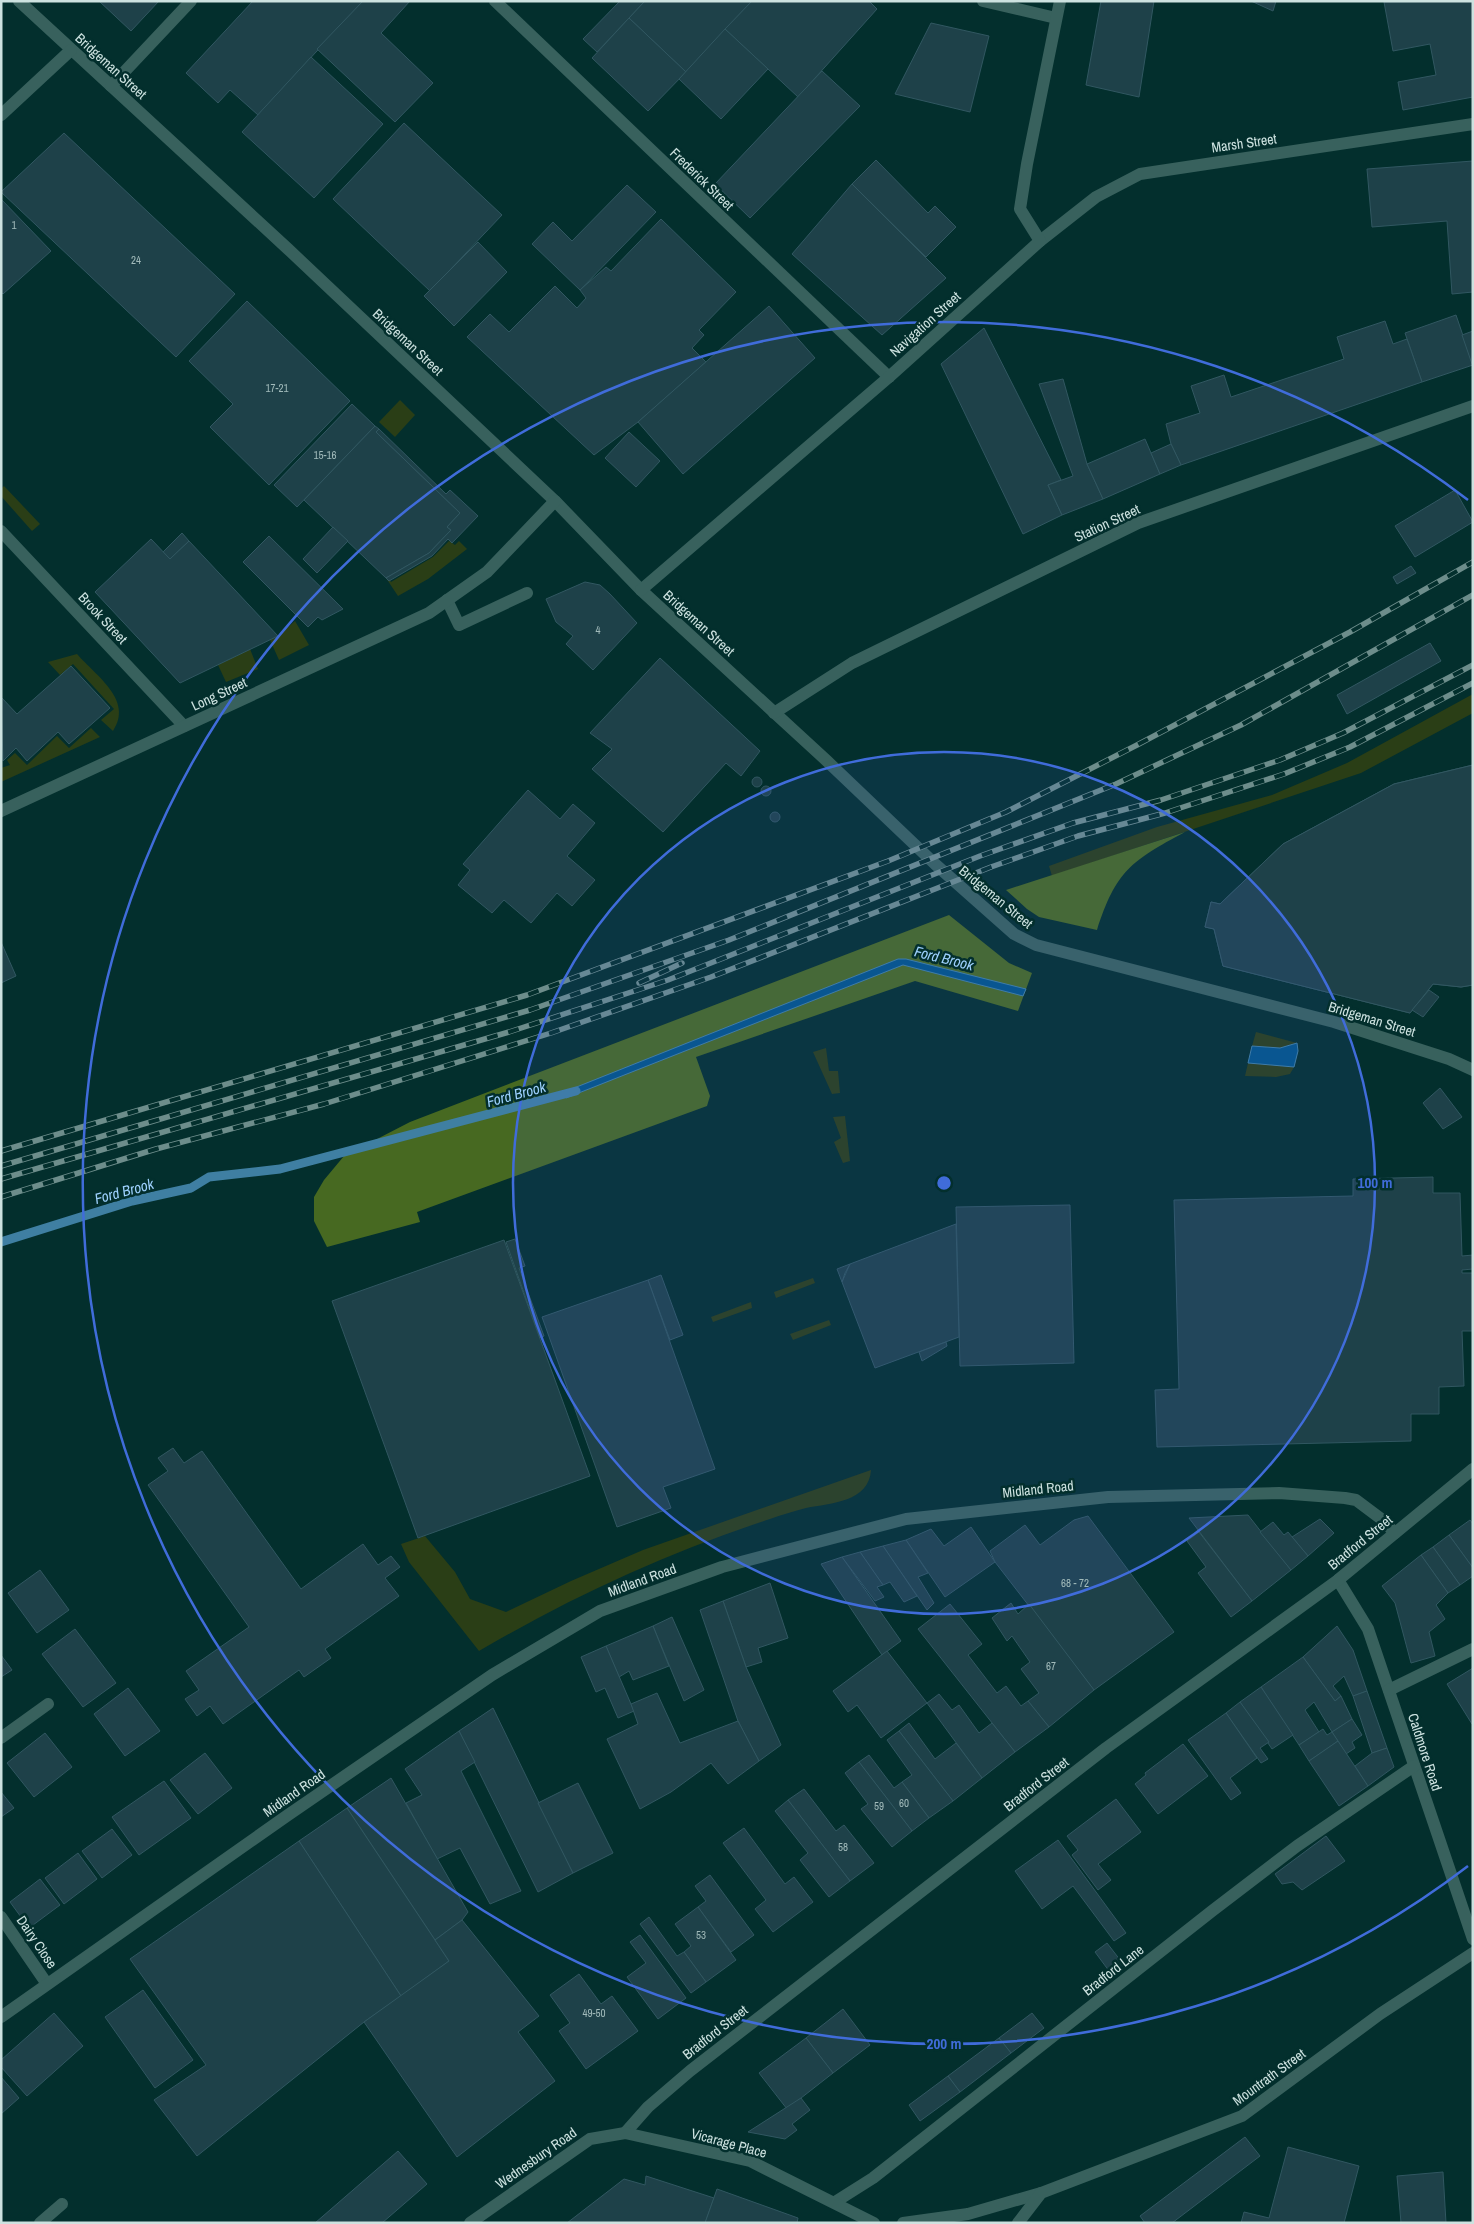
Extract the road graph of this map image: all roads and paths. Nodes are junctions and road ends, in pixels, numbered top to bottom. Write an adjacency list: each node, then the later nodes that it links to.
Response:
1 (19, 1): 7 (street, Bridgeman Street)
2 (191, 1): 8 (street)
3 (495, 1): 12 (street, Frederick Street)
4 (983, 1): 6 (street)
5 (1060, 1): 6 (street)
6 (1056, 18): 11 (street)
7 (71, 50): 8 (street, Bridgeman Street); 9 (street)
8 (111, 86): 14 (street, Bridgeman Street)
9 (1, 116)
10 (1473, 124): 11 (street, Marsh Street)
11 (1040, 241): 12 (street, Navigation Street)
12 (889, 378): 16 (street, Navigation Street)
13 (1473, 406): 19 (street, Station Street)
14 (555, 501): 16 (street, Bridgeman Street); 18 (street, Long Street)
15 (1, 531): 20 (street, Brook Street)
16 (640, 590): 19 (street, Bridgeman Street)
17 (527, 593): 18 (street)
18 (447, 600): 20 (street, Long Street)
19 (774, 713): 22 (street, Bridgeman Street)
20 (184, 726): 21 (street, Long Street)
21 (1, 811)
22 (1473, 1070)
23 (1473, 1469): 24 (street, Bradford Street)
24 (1395, 1533): 25 (street, Bradford Street); 34 (street, Midland Road)
25 (1338, 1580): 27 (street, Caldmore Road); 36 (street, Bradford Street)
26 (1473, 1649): 27 (street)
27 (1389, 1690): 30 (street, Caldmore Road)
28 (48, 1704): 29 (street)
29 (1, 1738)
30 (1414, 1766): 32 (street, Caldmore Road); 38 (street, Bradford Lane)
31 (1, 1917): 34 (street, Dairy Close)
32 (1473, 1939)
33 (1473, 1953): 37 (street, Mountrath Street)
34 (47, 1984): 35 (street, Midland Road)
35 (1, 2017)
36 (625, 2133): 38 (street, Vicarage Place); 41 (street, Wednesbury Road)
37 (1041, 2193): 43 (street, Mountrath Street); 44 (street)
38 (834, 2202): 42 (street, Vicarage Place)
39 (62, 2204): 40 (street)
40 (40, 2223)
41 (470, 2223)
42 (874, 2223)
43 (903, 2223)
44 (1018, 2223)

